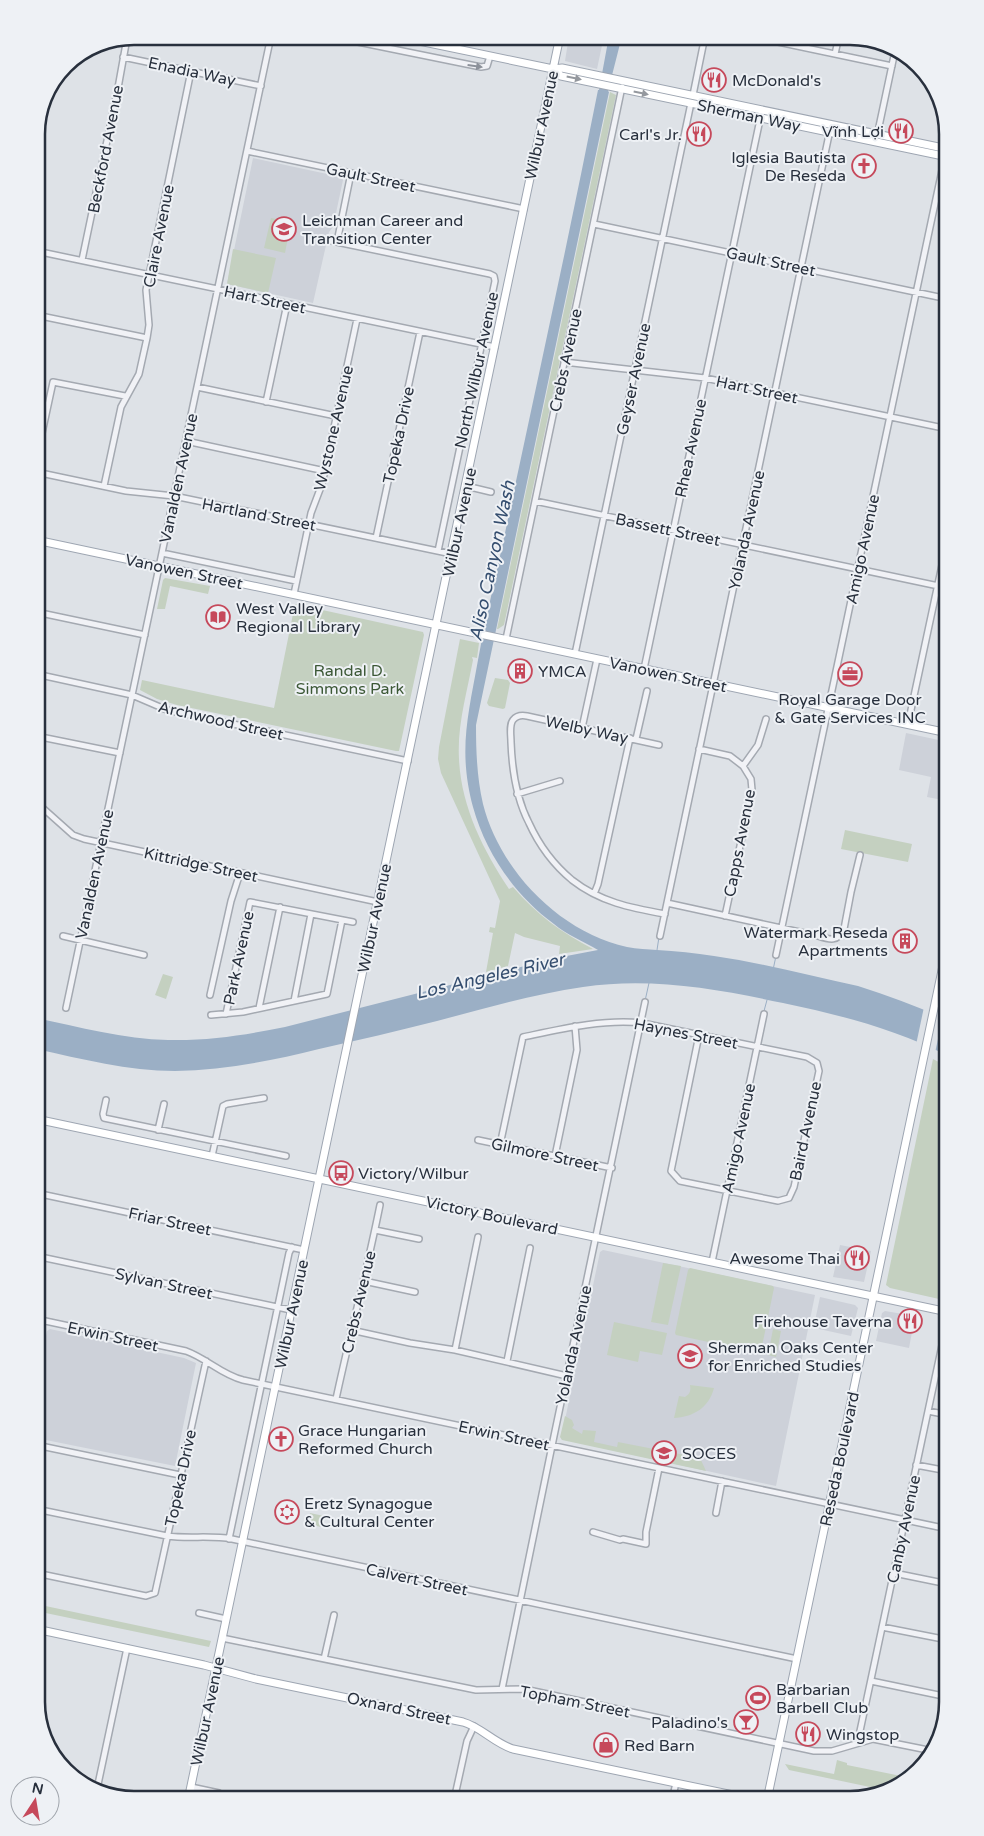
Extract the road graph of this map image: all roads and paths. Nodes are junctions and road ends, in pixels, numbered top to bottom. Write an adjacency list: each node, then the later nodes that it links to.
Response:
1 (269, 45): 17 (street, Vanalden Avenue)
2 (371, 45): 11 (street, one-way to 11)
3 (437, 45): 11 (main road, Sherman Way)
4 (558, 45): 14 (main road, Wilbur Avenue)
5 (703, 45): 18 (street)
6 (799, 45): 9 (street)
7 (837, 45): 9 (street)
8 (125, 46): 10 (street, Beckford Avenue)
9 (835, 54): 13 (street)
10 (123, 56): 15 (street, Enadia Way); 34 (street, Beckford Avenue)
11 (490, 56): 14 (main road, Sherman Way)
12 (894, 57): 13 (street)
13 (892, 66): 22 (street)
14 (553, 70): 16 (main road, Sherman Way); 27 (main road, Wilbur Avenue)
15 (192, 71): 17 (street, Enadia Way); 36 (street, Claire Avenue)
16 (623, 85): 18 (main road, Sherman Way); 19 (main road, Sherman Way, one-way to 19); 28 (street, Crebs Avenue)
17 (261, 86): 23 (street, Vanalden Avenue)
18 (693, 95): 19 (main road); 20 (main road, Sherman Way)
19 (691, 103): 20 (main road, Sherman Way); 29 (street, Geyser Avenue)
20 (761, 114): 21 (main road, Sherman Way); 32 (street, Rhea Avenue)
21 (830, 128): 22 (main road, Sherman Way); 35 (street, Yolanda Avenue)
22 (876, 138): 24 (main road, Sherman Way)
23 (247, 150): 25 (street, Gault Street); 37 (street, Vanalden Avenue)
24 (939, 150)
25 (351, 173): 27 (street, Gault Street); 31 (street)
26 (939, 187): 38 (street, Amigo Avenue)
27 (524, 209): 46 (main road, Wilbur Avenue)
28 (594, 224): 29 (street, Gault Street); 47 (street, Crebs Avenue)
29 (663, 239): 32 (street, Gault Street); 48 (street, Geyser Avenue)
30 (327, 240): 31 (street)
31 (337, 242): 45 (street, North Wilbur Avenue)
32 (732, 252): 35 (street, Gault Street); 49 (street, Rhea Avenue)
33 (45, 253): 34 (street, Hart Street)
34 (82, 260): 36 (street, Hart Street)
35 (801, 267): 38 (street, Gault Street); 51 (street, Yolanda Avenue)
36 (149, 275): 37 (street, Hart Street); 44 (street, Claire Avenue)
37 (218, 289): 40 (street, Hart Street); 50 (street, Vanalden Avenue)
38 (916, 292): 39 (street, Gault Street); 55 (street, Amigo Avenue)
39 (939, 297)
40 (287, 304): 42 (street, Hart Street); 53 (street)
41 (45, 318): 44 (street)
42 (357, 319): 43 (street, Hart Street); 54 (street, Wystone Avenue)
43 (420, 332): 45 (street, Hart Street); 69 (street, Topeka Drive)
44 (147, 338): 52 (street, Claire Avenue)
45 (482, 344): 46 (street, Hart Street); 72 (street, North Wilbur Avenue)
46 (494, 347): 62 (main road, Wilbur Avenue)
47 (564, 362): 48 (street, Hart Street); 65 (street, Crebs Avenue)
48 (635, 371): 49 (street, Hart Street); 66 (street, Geyser Avenue)
49 (705, 378): 51 (street, Hart Street); 68 (street, Rhea Avenue)
50 (197, 387): 53 (street); 58 (street, Vanalden Avenue)
51 (774, 392): 55 (street, Hart Street); 71 (street, Yolanda Avenue)
52 (125, 396): 56 (street); 61 (street, Claire Avenue)
53 (266, 402): 54 (street)
54 (336, 416): 59 (street, Wystone Avenue)
55 (890, 417): 57 (street, Hart Street); 76 (street, Amigo Avenue)
56 (45, 419)
57 (939, 427)
58 (186, 441): 59 (street); 64 (street, Vanalden Avenue)
59 (325, 471): 67 (street, Wystone Avenue)
60 (45, 474): 61 (street, Hartland Street)
61 (104, 486): 64 (street, Hartland Street)
62 (466, 486): 63 (street); 74 (main road, Wilbur Avenue)
63 (490, 492)
64 (174, 496): 67 (street, Hartland Street); 73 (street, Vanalden Avenue)
65 (535, 500): 66 (street, Bassett Street); 84 (street, Crebs Avenue)
66 (604, 516): 68 (street, Bassett Street); 85 (street, Geyser Avenue)
67 (309, 523): 69 (street, Hartland Street); 78 (street, Wystone Avenue)
68 (673, 530): 71 (street, Bassett Street); 87 (street, Rhea Avenue)
69 (376, 538): 72 (street, Hartland Street)
70 (45, 542): 75 (main road, Vanowen Street)
71 (743, 545): 76 (street, Bassett Street); 89 (street, Yolanda Avenue)
72 (438, 551): 74 (street, Hartland Street)
73 (162, 553): 75 (street, Vanalden Avenue); 78 (street)
74 (452, 554): 82 (main road, Wilbur Avenue)
75 (160, 566): 80 (main road, Vanowen Street); 83 (street, Vanalden Avenue)
76 (858, 569): 79 (street, Bassett Street); 92 (street, Amigo Avenue)
77 (939, 577): 79 (street)
78 (296, 581): 80 (street, Wystone Avenue)
79 (937, 586): 94 (street)
80 (294, 594): 82 (main road, Vanowen Street)
81 (45, 614): 83 (street)
82 (437, 625): 84 (main road, Vanowen Street); 102 (main road, Wilbur Avenue)
83 (145, 635): 91 (street, Vanalden Avenue)
84 (506, 639): 85 (main road, Vanowen Street)
85 (575, 654): 86 (main road, Vanowen Street)
86 (596, 659): 87 (main road, Vanowen Street); 95 (street)
87 (644, 669): 89 (main road, Vanowen Street)
88 (45, 676): 91 (street, Archwood Street)
89 (714, 684): 92 (main road, Vanowen Street); 100 (street, Yolanda Avenue)
90 (647, 691): 98 (street)
91 (132, 695): 101 (street, Vanalden Avenue); 102 (street, Archwood Street)
92 (828, 708): 94 (main road, Vanowen Street); 119 (street, Amigo Avenue)
93 (766, 719): 103 (street, Capps Avenue)
94 (908, 724): 96 (main road, Vanowen Street)
95 (582, 728): 98 (street, Welby Way); 105 (street, Welby Way)
96 (939, 731)
97 (45, 738): 101 (street)
98 (633, 739): 99 (street, Welby Way); 110 (street)
99 (659, 745)
100 (699, 749): 103 (street); 112 (street, Yolanda Avenue)
101 (120, 753): 107 (street, Vanalden Avenue)
102 (408, 761): 111 (main road, Wilbur Avenue)
103 (743, 766): 116 (street, Capps Avenue)
104 (560, 781): 105 (street)
105 (517, 794): 110 (street)
106 (45, 810): 107 (street, Kittridge Street)
107 (101, 843): 109 (street, Kittridge Street); 122 (street, Vanalden Avenue)
108 (860, 855): 119 (street)
109 (240, 873): 111 (street, Kittridge Street); 126 (street)
110 (594, 894): 115 (street)
111 (378, 902): 153 (main road, Wilbur Avenue)
112 (667, 904): 115 (street, Yolanda Avenue); 116 (street)
113 (280, 907): 114 (street); 132 (street); 133 (street, Park Avenue)
114 (311, 914): 117 (street); 127 (street)
115 (664, 914): 121 (street, Yolanda Avenue)
116 (725, 916): 119 (street)
117 (342, 920): 118 (street); 127 (street)
118 (353, 922)
119 (782, 928): 124 (street, Amigo Avenue)
120 (63, 936): 122 (street)
121 (660, 936)
122 (80, 940): 123 (street); 131 (street, Vanalden Avenue)
123 (144, 955)
124 (776, 955)
125 (939, 984): 129 (main road, Reseda Boulevard)
126 (210, 995)
127 (294, 1001): 132 (street)
128 (646, 1002): 136 (street, Yolanda Avenue)
129 (935, 1003): 130 (street); 168 (main road, Reseda Boulevard)
130 (939, 1004)
131 (66, 1008)
132 (260, 1008): 133 (street)
133 (226, 1014): 135 (street)
134 (764, 1014): 139 (street, Amigo Avenue)
135 (211, 1015)
136 (642, 1023): 137 (street, Haynes Street); 138 (street, Haynes Street); 152 (street, Yolanda Avenue)
137 (575, 1026): 148 (street, Haynes Street); 151 (street)
138 (699, 1035): 139 (street, Haynes Street); 154 (street)
139 (757, 1047): 140 (street, Haynes Street); 154 (street, Amigo Avenue)
140 (817, 1063): 154 (street, Baird Avenue)
141 (264, 1098): 147 (street)
142 (106, 1100): 145 (street)
143 (164, 1104): 145 (street)
144 (45, 1121): 149 (main road, Victory Boulevard)
145 (158, 1130): 147 (street)
146 (478, 1140): 148 (street, Gilmore Street)
147 (215, 1142): 149 (street); 150 (street)
148 (500, 1145): 151 (street, Gilmore Street)
149 (212, 1156): 153 (main road, Victory Boulevard)
150 (286, 1156)
151 (555, 1156): 152 (street, Gilmore Street)
152 (612, 1168): 159 (street, Yolanda Avenue)
153 (320, 1179): 159 (main road, Victory Boulevard); 163 (main road, Wilbur Avenue)
154 (727, 1189): 165 (street, Amigo Avenue)
155 (45, 1195): 161 (street, Friar Street)
156 (380, 1205): 157 (street, Crebs Avenue)
157 (375, 1230): 160 (street); 166 (street, Crebs Avenue)
158 (478, 1237): 174 (street)
159 (596, 1237): 165 (main road, Victory Boulevard); 178 (street, Yolanda Avenue)
160 (419, 1239)
161 (292, 1247): 163 (street, Friar Street); 169 (street, Wilbur Avenue)
162 (530, 1248): 177 (street)
163 (304, 1250): 170 (main road, Wilbur Avenue)
164 (45, 1260): 169 (street, Sylvan Street)
165 (712, 1262): 168 (main road, Victory Boulevard)
166 (364, 1281): 167 (street); 173 (street, Crebs Avenue)
167 (415, 1292)
168 (873, 1296): 171 (main road, Victory Boulevard); 191 (main road, Reseda Boulevard)
169 (278, 1307): 170 (street, Sylvan Street); 179 (street, Wilbur Avenue)
170 (292, 1310): 180 (main road, Wilbur Avenue)
171 (939, 1310)
172 (45, 1321): 176 (street, Erwin Street)
173 (351, 1330): 174 (street); 181 (street, Crebs Avenue)
174 (455, 1350): 177 (street)
175 (939, 1360): 182 (street, Canby Avenue)
176 (206, 1361): 179 (street, Erwin Street); 189 (street, Topeka Drive)
177 (507, 1361): 178 (street)
178 (567, 1376): 184 (street, Yolanda Avenue)
179 (262, 1384): 180 (street, Erwin Street); 198 (street, Wilbur Avenue)
180 (275, 1387): 181 (street, Erwin Street); 199 (main road, Wilbur Avenue)
181 (336, 1399): 184 (street, Erwin Street)
182 (928, 1410): 183 (street); 186 (street, Canby Avenue)
183 (939, 1413)
184 (552, 1445): 187 (street, Erwin Street); 203 (street, Yolanda Avenue)
185 (45, 1447): 189 (street)
186 (916, 1464): 188 (street); 194 (street, Canby Avenue)
187 (659, 1468): 190 (street, Erwin Street); 196 (street)
188 (939, 1469)
189 (180, 1475): 197 (street, Topeka Drive)
190 (722, 1481): 191 (street, Erwin Street); 193 (street)
191 (829, 1504): 194 (street, Erwin Street); 213 (main road, Reseda Boulevard)
192 (45, 1511): 197 (street, Calvert Street)
193 (716, 1513)
194 (905, 1520): 195 (street, Erwin Street); 200 (street, Canby Avenue)
195 (939, 1527)
196 (593, 1532)
197 (168, 1536): 198 (street, Calvert Street); 201 (street, Topeka Drive)
198 (229, 1539): 199 (street, Calvert Street)
199 (242, 1542): 203 (street, Calvert Street); 206 (main road, Wilbur Avenue)
200 (894, 1573): 202 (street); 207 (street, Canby Avenue)
201 (45, 1575)
202 (939, 1582)
203 (520, 1600): 213 (street, Calvert Street); 216 (street, Yolanda Avenue)
204 (199, 1613): 206 (street)
205 (334, 1615): 212 (street)
206 (226, 1619): 209 (main road, Wilbur Avenue)
207 (882, 1626): 210 (street); 215 (street, Canby Avenue)
208 (45, 1631): 211 (main road, Oxnard Street)
209 (222, 1638): 212 (street, Topham Street); 214 (main road, Wilbur Avenue)
210 (939, 1638)
211 (127, 1648): 214 (main road, Oxnard Street); 222 (street)
212 (324, 1659): 216 (street, Topham Street)
213 (797, 1659): 220 (main road, Reseda Boulevard)
214 (216, 1669): 218 (main road, Oxnard Street); 224 (main road, Wilbur Avenue)
215 (871, 1681): 217 (street); 219 (street, Canby Avenue)
216 (502, 1689): 220 (street, Topham Street)
217 (939, 1695)
218 (474, 1726): 223 (main road, Oxnard Street); 227 (street)
219 (861, 1741): 220 (street, Topham Street); 221 (street, Topham Street)
220 (779, 1744): 230 (main road, Reseda Boulevard)
221 (925, 1749)
222 (98, 1783)
223 (676, 1783): 228 (street); 229 (main road, Oxnard Street)
224 (191, 1787): 225 (main road, Wilbur Avenue); 226 (street)
225 (190, 1791)
226 (210, 1791)
227 (456, 1791)
228 (674, 1791)
229 (714, 1791)
230 (769, 1791)

